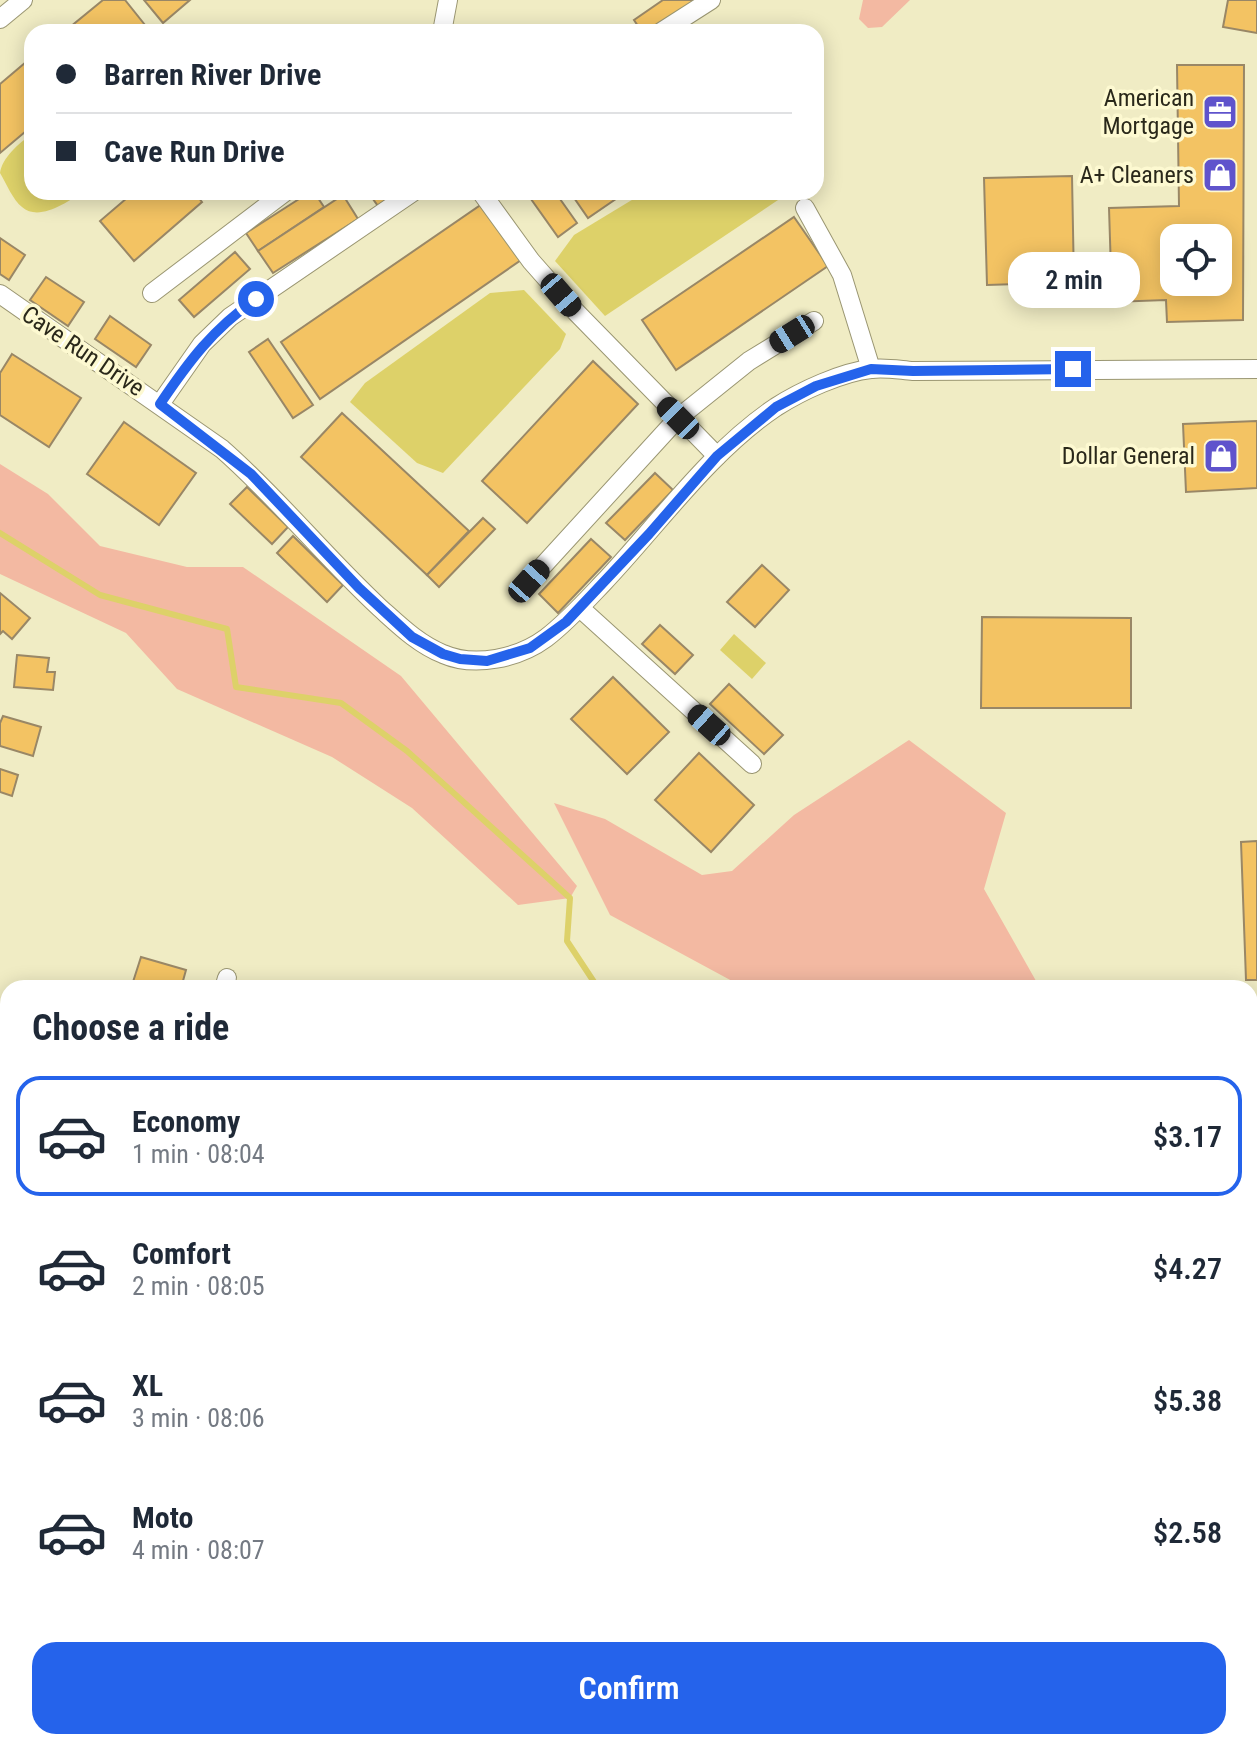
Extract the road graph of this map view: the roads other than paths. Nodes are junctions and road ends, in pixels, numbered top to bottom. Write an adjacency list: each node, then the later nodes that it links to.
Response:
1 (23, 0): 4 (street)
2 (448, 0): 5 (street)
3 (711, 0): 6 (street)
4 (0, 19)
5 (444, 24)
6 (674, 24)
7 (274, 200): 11 (street)
8 (401, 200): 16 (street)
9 (487, 200): 17 (street)
10 (805, 208): 14 (street)
11 (152, 293)
12 (0, 294): 16 (street, Cave Run Drive)
13 (814, 321): 17 (street)
14 (871, 369): 15 (street, Cave Run Drive); 18 (street, Cave Run Drive)
15 (1257, 369)
16 (160, 404): 20 (street, Cave Run Drive)
17 (678, 418): 18 (street); 19 (street)
18 (717, 456): 20 (street, Cave Run Drive)
19 (529, 581)
20 (580, 608): 21 (street)
21 (752, 764)

